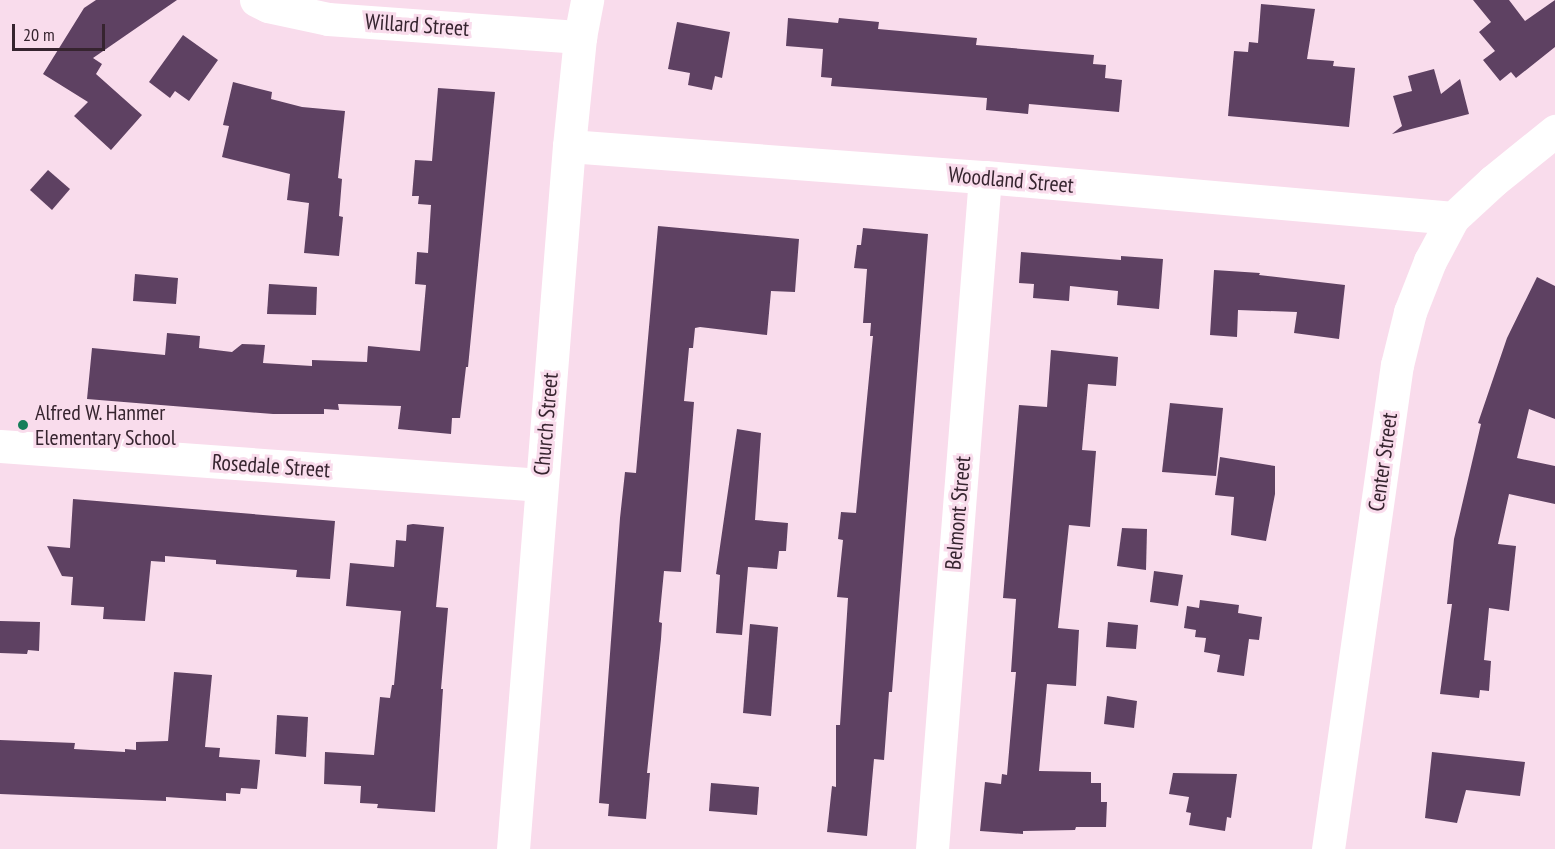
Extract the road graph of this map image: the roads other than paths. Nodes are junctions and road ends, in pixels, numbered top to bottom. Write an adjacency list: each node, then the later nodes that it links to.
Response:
1 (256, 0): 3 (street, Willard Street)
2 (587, 0): 3 (street, Church Street)
3 (580, 37): 5 (street, Church Street)
4 (1555, 131): 7 (street, Center Street)
5 (569, 146): 6 (street, Woodland Street); 9 (street, Church Street)
6 (985, 177): 7 (street, Woodland Street); 11 (street, Belmont Street)
7 (1453, 218): 12 (street, Center Street)
8 (0, 446): 9 (street, Rosedale Street)
9 (541, 485): 10 (street, Church Street)
10 (513, 849)
11 (932, 849)
12 (1328, 849)

